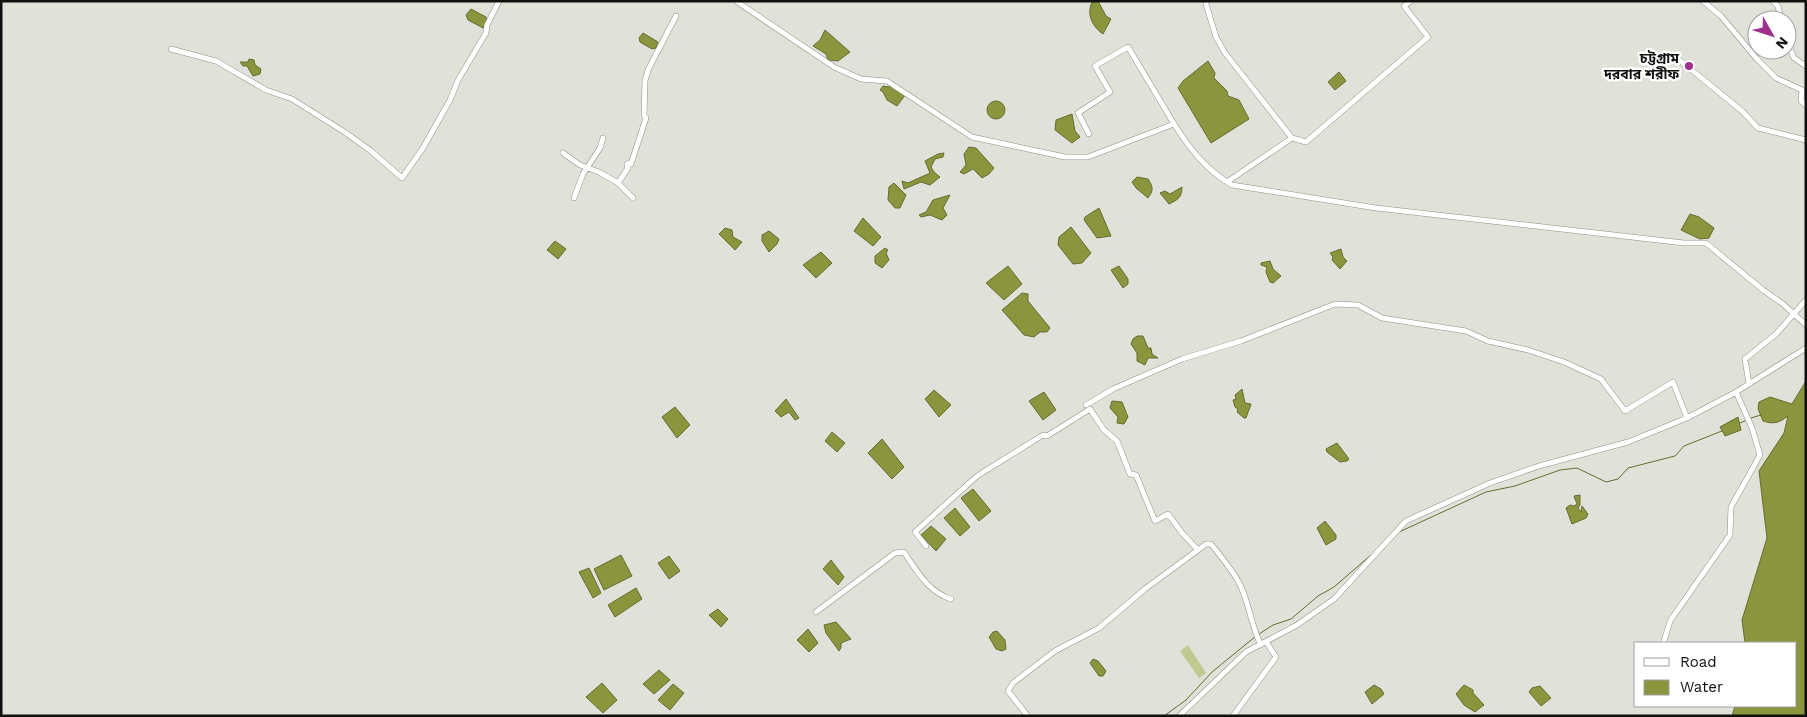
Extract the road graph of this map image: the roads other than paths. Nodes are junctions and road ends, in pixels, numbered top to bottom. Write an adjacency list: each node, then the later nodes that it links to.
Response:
1 (499, 1): 7 (street)
2 (736, 1): 10 (street)
3 (1411, 1): 13 (street)
4 (1703, 1): 9 (street)
5 (1206, 4): 13 (street)
6 (676, 16): 18 (street)
7 (171, 49)
8 (1673, 59): 14 (street)
9 (1806, 105)
10 (1174, 124): 11 (street); 17 (street)
11 (1089, 134)
12 (603, 138): 16 (street)
13 (1292, 138): 17 (street)
14 (1806, 140)
15 (563, 153): 16 (street)
16 (589, 168): 18 (street); 19 (street)
17 (1227, 182): 22 (street)
18 (618, 183): 20 (street)
19 (574, 198)
20 (633, 198)
21 (1806, 300): 22 (street)
22 (1794, 314): 23 (street); 25 (street)
23 (1806, 325)
24 (1806, 348): 25 (street)
25 (1749, 384): 26 (street)
26 (1736, 392): 28 (street); 33 (street)
27 (1086, 405): 28 (street)
28 (1688, 418): 34 (street)
29 (926, 546): 30 (street)
30 (1198, 550): 35 (street); 36 (street)
31 (950, 599): 32 (street)
32 (816, 612)
33 (1664, 641)
34 (1267, 643): 35 (street); 38 (street)
35 (1261, 645): 37 (street)
36 (1027, 715)
37 (1179, 716)
38 (1234, 716)

